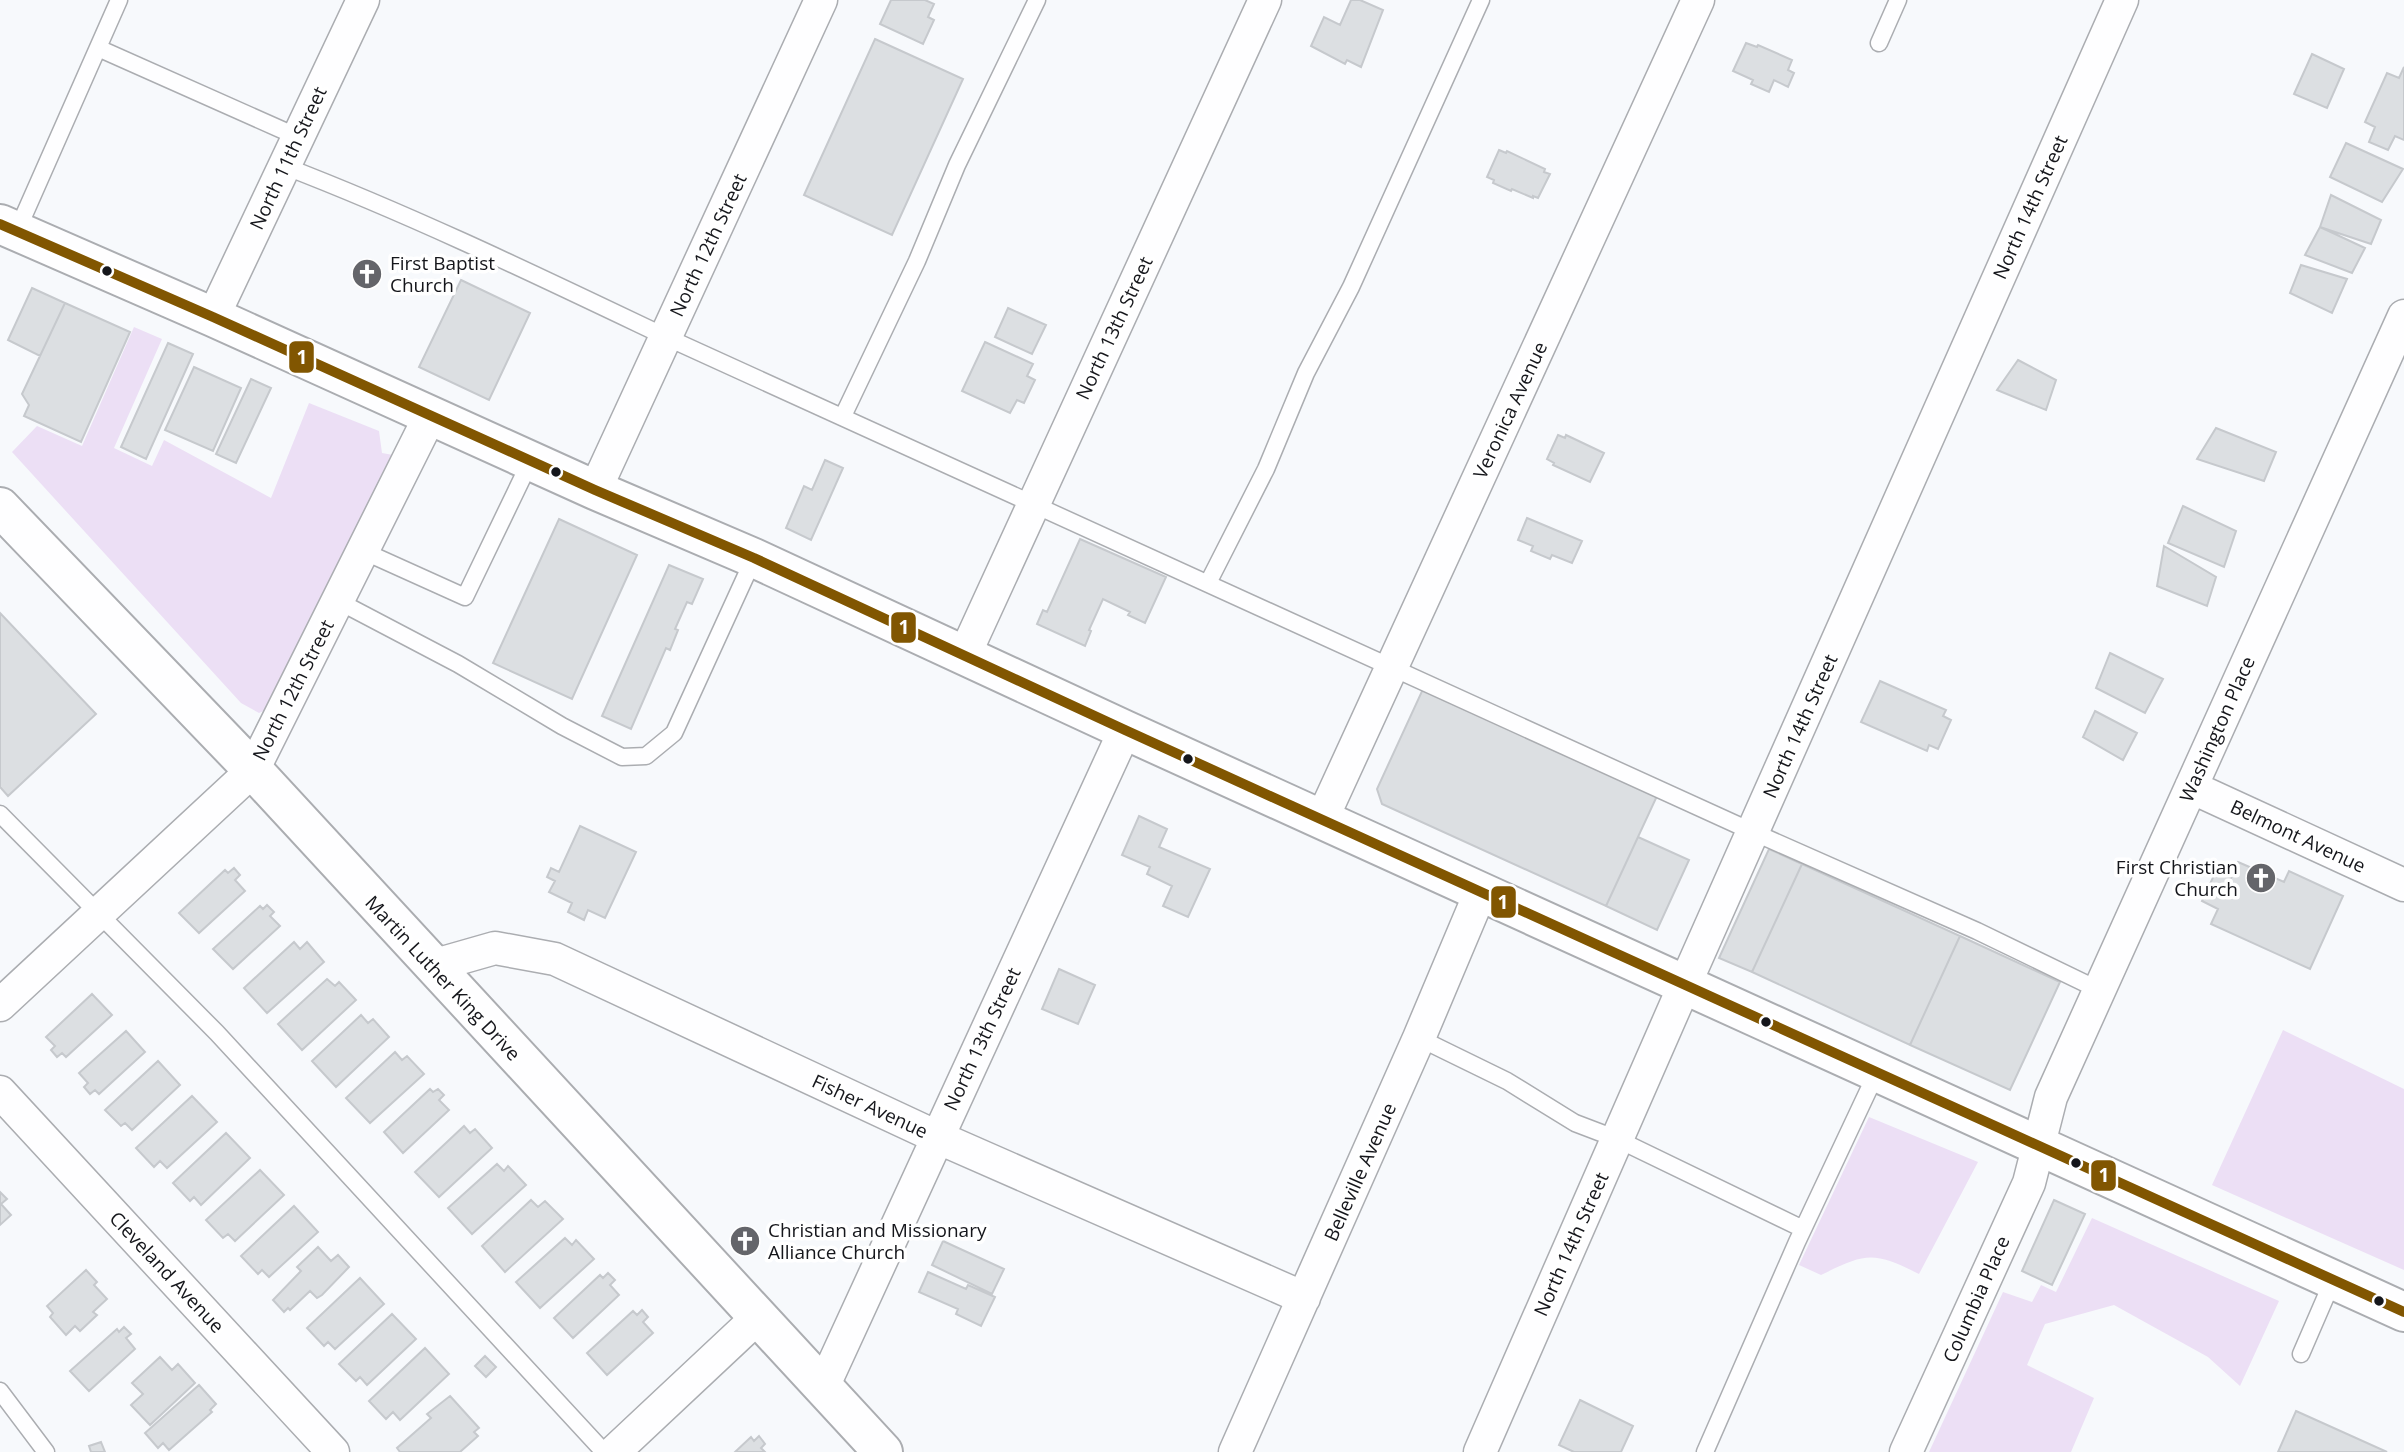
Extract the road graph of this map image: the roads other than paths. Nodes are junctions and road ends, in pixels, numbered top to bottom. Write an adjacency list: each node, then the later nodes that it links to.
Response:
1 (119, 0): 11 (lane)
2 (363, 0): 12 (street, North 11th Street)
3 (821, 0): 17 (street, North 12th Street)
4 (1037, 0): 19 (lane)
5 (1265, 0): 22 (street, North 13th Street)
6 (1481, 0): 26 (lane)
7 (1698, 0): 29 (street, Veronica Avenue)
8 (1898, 0): 10 (lane)
9 (2122, 0): 35 (street, North 14th Street)
10 (1879, 43)
11 (98, 48): 12 (lane); 14 (lane)
12 (298, 137): 13 (street, North 11th Street)
13 (284, 166): 16 (street, North 11th Street); 17 (lane)
14 (9, 228): 16 (main road)
15 (2404, 316): 32 (street, Washington Place)
16 (213, 317): 18 (main road)
17 (666, 337): 19 (lane); 21 (street, North 12th Street)
18 (431, 414): 20 (main road); 24 (street, North 12th Street)
19 (843, 416): 22 (lane)
20 (531, 460): 21 (main road); 24 (lane)
21 (595, 489): 25 (main road)
22 (1033, 503): 26 (lane); 28 (street, North 13th Street)
23 (0, 507): 31 (main road, Martin Luther King Drive)
24 (363, 551): 27 (street, North 12th Street)
25 (754, 558): 27 (lane); 28 (main road)
26 (1208, 583): 29 (lane)
27 (338, 601): 31 (street, North 12th Street)
28 (964, 656): 30 (main road)
29 (1392, 666): 34 (street, Veronica Avenue); 35 (lane)
30 (1125, 730): 34 (main road); 46 (street, North 13th Street)
31 (253, 770): 38 (street, North 12th Street); 39 (main road, Martin Luther King Drive)
32 (2191, 787): 36 (street, Belmont Avenue); 41 (street, Washington Place)
33 (0, 814): 38 (lane)
34 (1322, 820): 37 (main road)
35 (1753, 832): 40 (street, North 14th Street); 41 (lane)
36 (2404, 885)
37 (1481, 891): 40 (main road); 43 (street, Belleville Avenue)
38 (98, 914): 42 (street, North 12th Street); 59 (lane)
39 (432, 966): 46 (street, Fisher Avenue); 53 (main road, Martin Luther King Drive)
40 (1685, 984): 44 (main road); 47 (street, North 14th Street)
41 (2099, 990): 48 (street, Washington Place)
42 (0, 1005)
43 (1419, 1038): 47 (lane); 51 (street, Belleville Avenue)
44 (1877, 1072): 48 (main road); 49 (lane)
45 (0, 1093): 58 (street, Cleveland Avenue)
46 (937, 1137): 51 (street, Fisher Avenue); 55 (street, North 13th Street)
47 (1617, 1139): 49 (lane); 63 (street, North 14th Street)
48 (2040, 1144): 50 (main road); 65 (street, Columbia Place)
49 (1803, 1229): 64 (lane)
50 (2333, 1280): 52 (main road); 54 (lane)
51 (1304, 1298): 62 (street, Belleville Avenue)
52 (2404, 1312)
53 (757, 1318): 55 (main road, Martin Luther King Drive); 60 (street)
54 (2301, 1354)
55 (822, 1387): 61 (main road, Martin Luther King Drive)
56 (0, 1391): 57 (lane)
57 (47, 1452)
58 (333, 1452)
59 (604, 1452)
60 (614, 1452)
61 (883, 1452)
62 (1235, 1452)
63 (1480, 1452)
64 (1706, 1452)
65 (1906, 1452)

